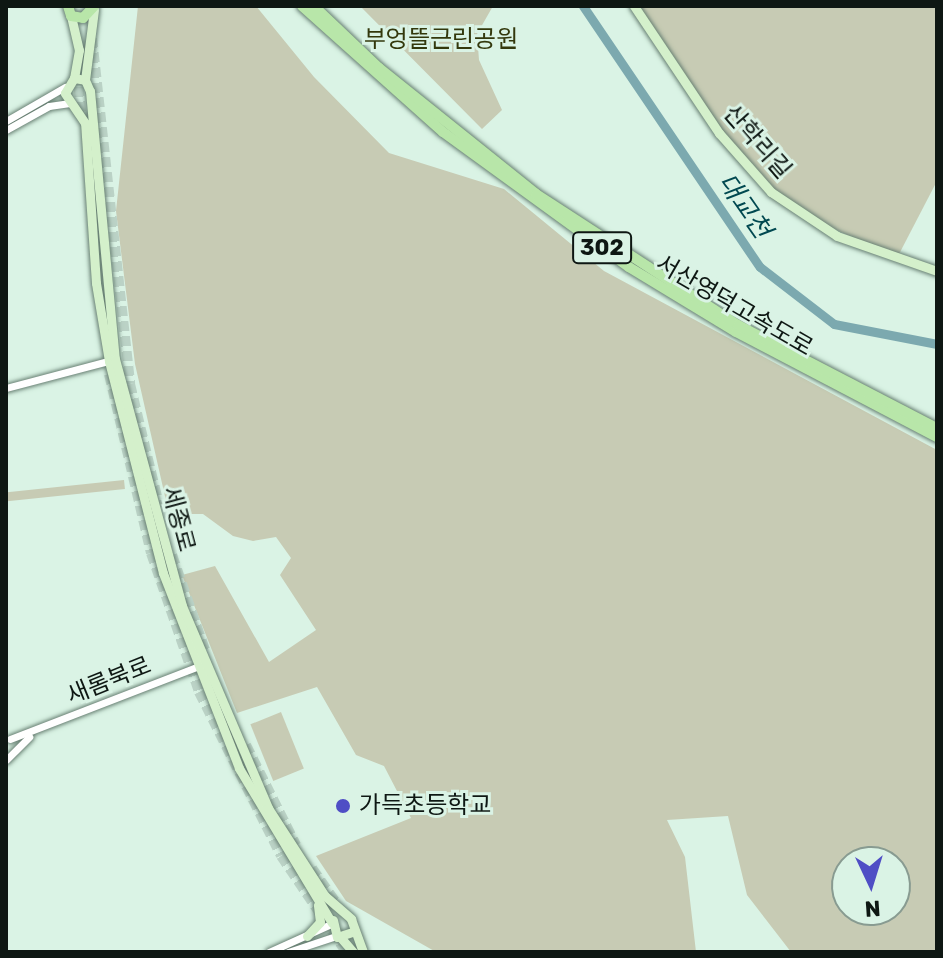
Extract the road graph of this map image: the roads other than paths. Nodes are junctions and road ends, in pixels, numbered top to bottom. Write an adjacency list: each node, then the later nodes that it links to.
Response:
1 (302, 6): 17 (highway, 서산영덕고속도로 / 302)
2 (314, 6): 16 (highway, 서산영덕고속도로 / 302)
3 (634, 6): 13 (main road, 산학리길)
4 (94, 8): 5 (highway); 7 (main road, 세종로)
5 (70, 11): 6 (main road)
6 (74, 78): 7 (main road); 8 (main road)
7 (85, 80): 9 (main road, 세종로)
8 (65, 87): 10 (main road, 세종로); 11 (street)
9 (89, 97): 10 (main road); 14 (main road, 세종로)
10 (74, 104): 12 (street); 14 (main road, 세종로)
11 (6, 121)
12 (6, 130)
13 (937, 271)
14 (112, 360): 15 (street); 18 (main road, 세종로)
15 (6, 388)
16 (937, 428)
17 (937, 437)
18 (200, 666): 19 (street, 새롬북로); 23 (main road, 세종로); 24 (main road, 세종로)
19 (30, 736): 20 (street, 새롬북로); 21 (street, 새롬북로)
20 (8, 738): 21 (street)
21 (15, 751): 22 (street, 새롬북로)
22 (6, 760)
23 (317, 901): 25 (main road, 세종로); 27 (main road)
24 (342, 915): 25 (main road); 26 (main road, 세종로)
25 (331, 923): 27 (street); 28 (main road, 세종로)
26 (352, 932): 28 (main road); 32 (main road)
27 (307, 936): 29 (street)
28 (339, 937): 30 (street); 31 (main road)
29 (269, 952)
30 (288, 952)
31 (353, 952)
32 (363, 952)

